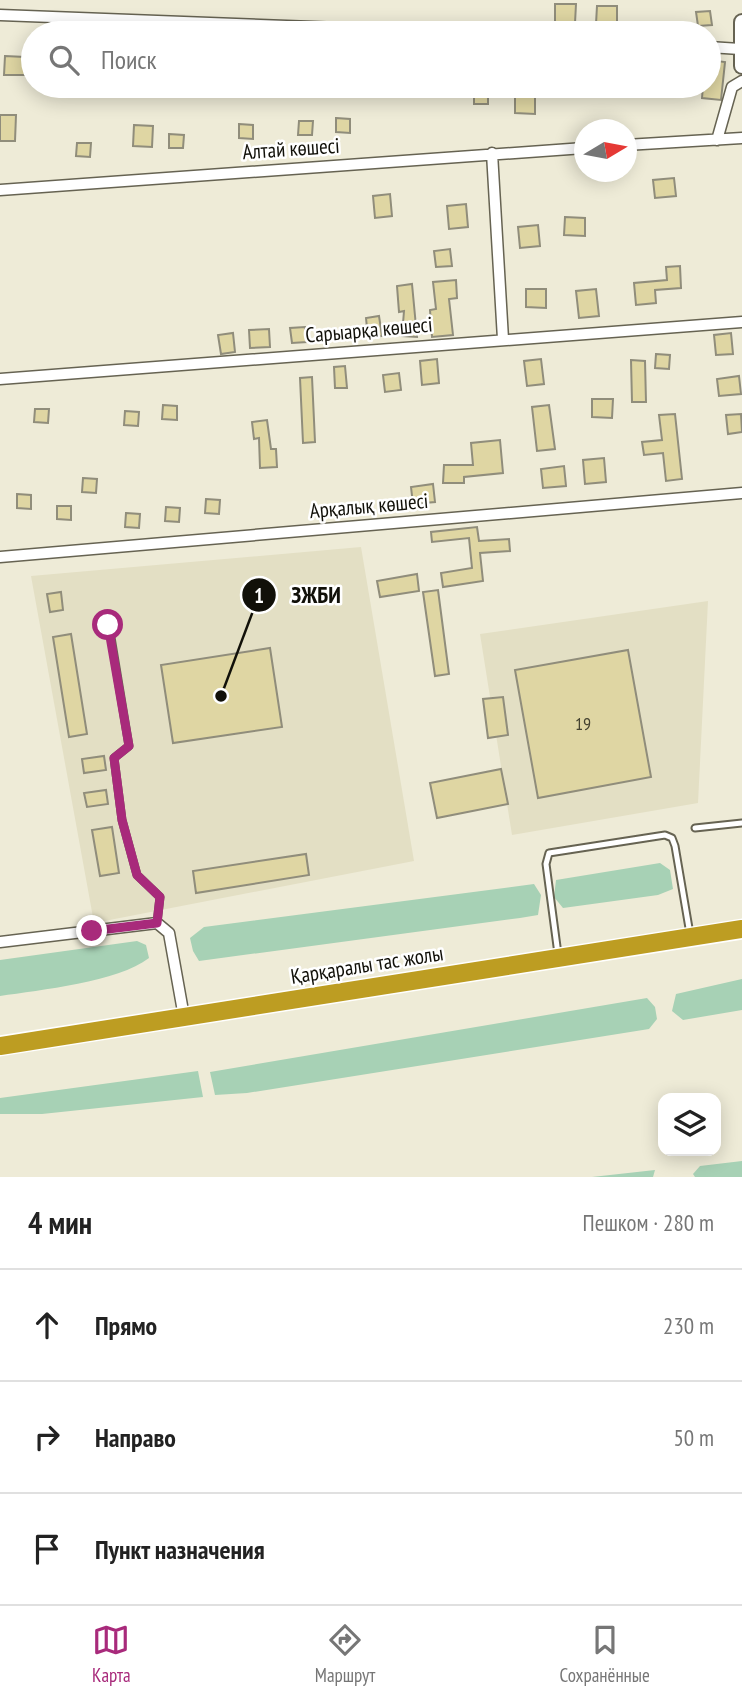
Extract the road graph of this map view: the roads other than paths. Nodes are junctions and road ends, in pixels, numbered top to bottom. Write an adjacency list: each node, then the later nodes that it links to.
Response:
1 (0, 15): 2 (street)
2 (157, 21)
3 (742, 22): 5 (main road)
4 (721, 48): 5 (street)
5 (741, 49): 6 (main road)
6 (742, 66)
7 (742, 81): 9 (street)
8 (742, 138): 9 (street)
9 (717, 140): 10 (street)
10 (637, 144)
11 (574, 149): 12 (street, Алтай көшесі)
12 (492, 153): 13 (street, Алтай көшесі); 15 (street)
13 (0, 190)
14 (742, 322): 15 (street, Сарыарқа көшесі)
15 (503, 339): 16 (street, Сарыарқа көшесі)
16 (0, 379)
17 (742, 493): 18 (street, Арқалық көшесі)
18 (0, 557)
19 (108, 625): 22 (lane)
20 (742, 823): 21 (lane)
21 (695, 828)
22 (157, 923): 25 (street); 27 (street)
23 (742, 929): 24 (highway, Қарқаралы тас жолы)
24 (690, 938): 26 (highway, Қарқаралы тас жолы); 26 (lane)
25 (0, 942)
26 (559, 958): 27 (highway, Қарқаралы тас жолы)
27 (184, 1017): 28 (highway, Қарқаралы тас жолы)
28 (0, 1046)

